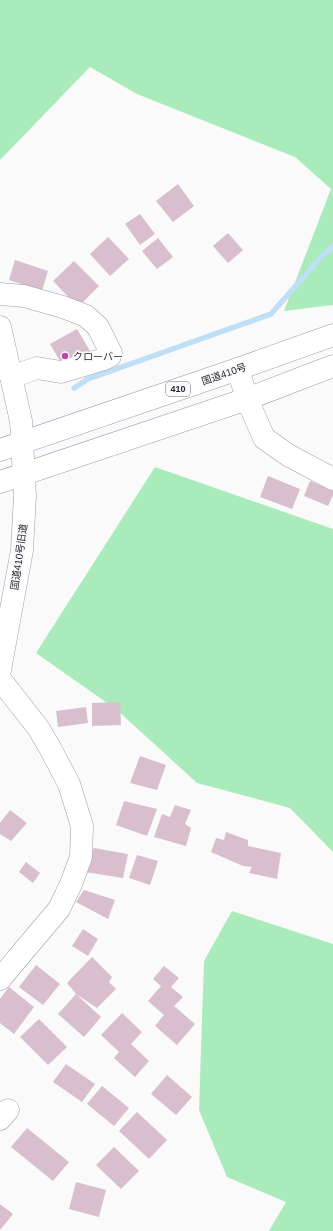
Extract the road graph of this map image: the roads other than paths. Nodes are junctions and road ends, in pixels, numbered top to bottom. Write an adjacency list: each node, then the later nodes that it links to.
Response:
1 (0, 294): 6 (main road)
2 (0, 328): 6 (main road, 国道410号旧道)
3 (333, 335): 5 (main road, 国道410号 / 410)
4 (333, 366): 7 (main road)
5 (238, 369): 7 (main road); 8 (main road, 国道410号 / 410)
6 (11, 377): 8 (main road, 国道410号旧道)
7 (250, 407): 10 (main road); 11 (main road); 12 (main road)
8 (23, 442): 9 (main road, 410); 11 (main road, 国道410号旧道)
9 (0, 450)
10 (333, 469)
11 (25, 474): 13 (main road); 14 (main road, 国道410号旧道)
12 (333, 479)
13 (0, 482)
14 (0, 670)
15 (0, 679): 16 (main road)
16 (0, 979)

